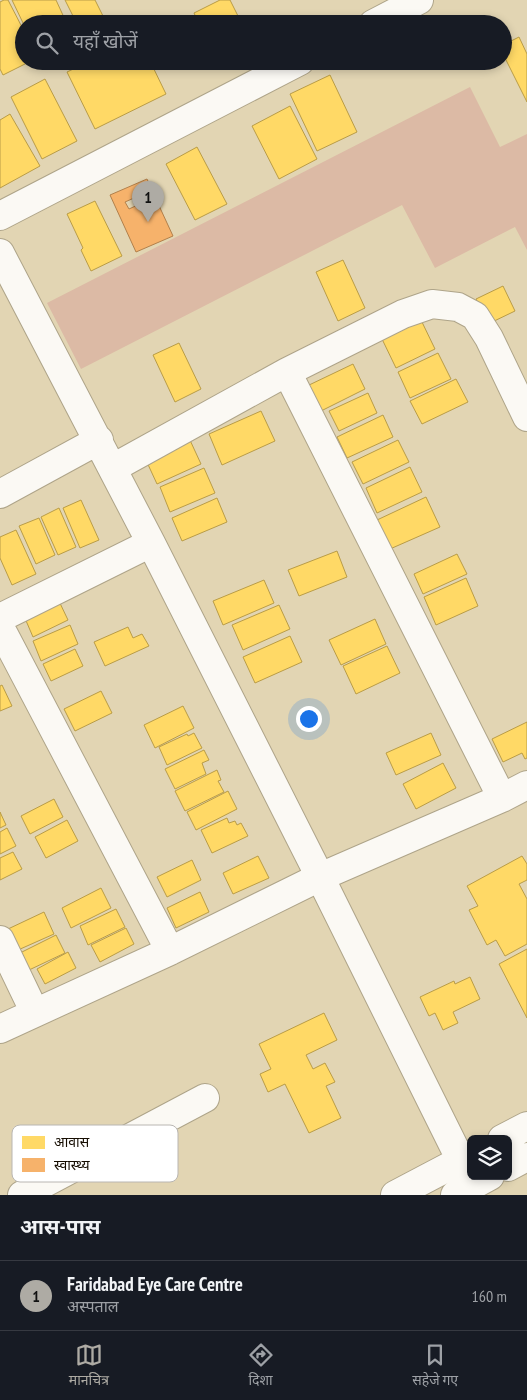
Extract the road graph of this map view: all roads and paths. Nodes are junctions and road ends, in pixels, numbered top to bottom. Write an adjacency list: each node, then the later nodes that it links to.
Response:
1 (419, 0): 2 (street)
2 (390, 15)
3 (283, 70): 4 (street)
4 (0, 216)
5 (0, 253): 8 (street)
6 (287, 372): 7 (street); 9 (street); 14 (street)
7 (527, 417)
8 (98, 440): 9 (street); 10 (street)
9 (113, 468): 11 (street)
10 (0, 494)
11 (151, 544): 12 (street); 15 (street)
12 (0, 618)
13 (0, 626): 17 (street)
14 (519, 793): 15 (street)
15 (320, 877): 17 (street); 24 (street)
16 (0, 940): 18 (street)
17 (170, 951): 18 (street)
18 (35, 1013): 19 (street)
19 (0, 1029)
20 (205, 1098): 21 (street)
21 (154, 1125)
22 (527, 1126): 23 (street)
23 (510, 1135)
24 (466, 1157): 28 (street); 30 (street)
25 (527, 1158): 26 (street)
26 (512, 1165)
27 (47, 1182): 29 (street)
28 (473, 1186)
29 (22, 1195)
30 (395, 1195)

